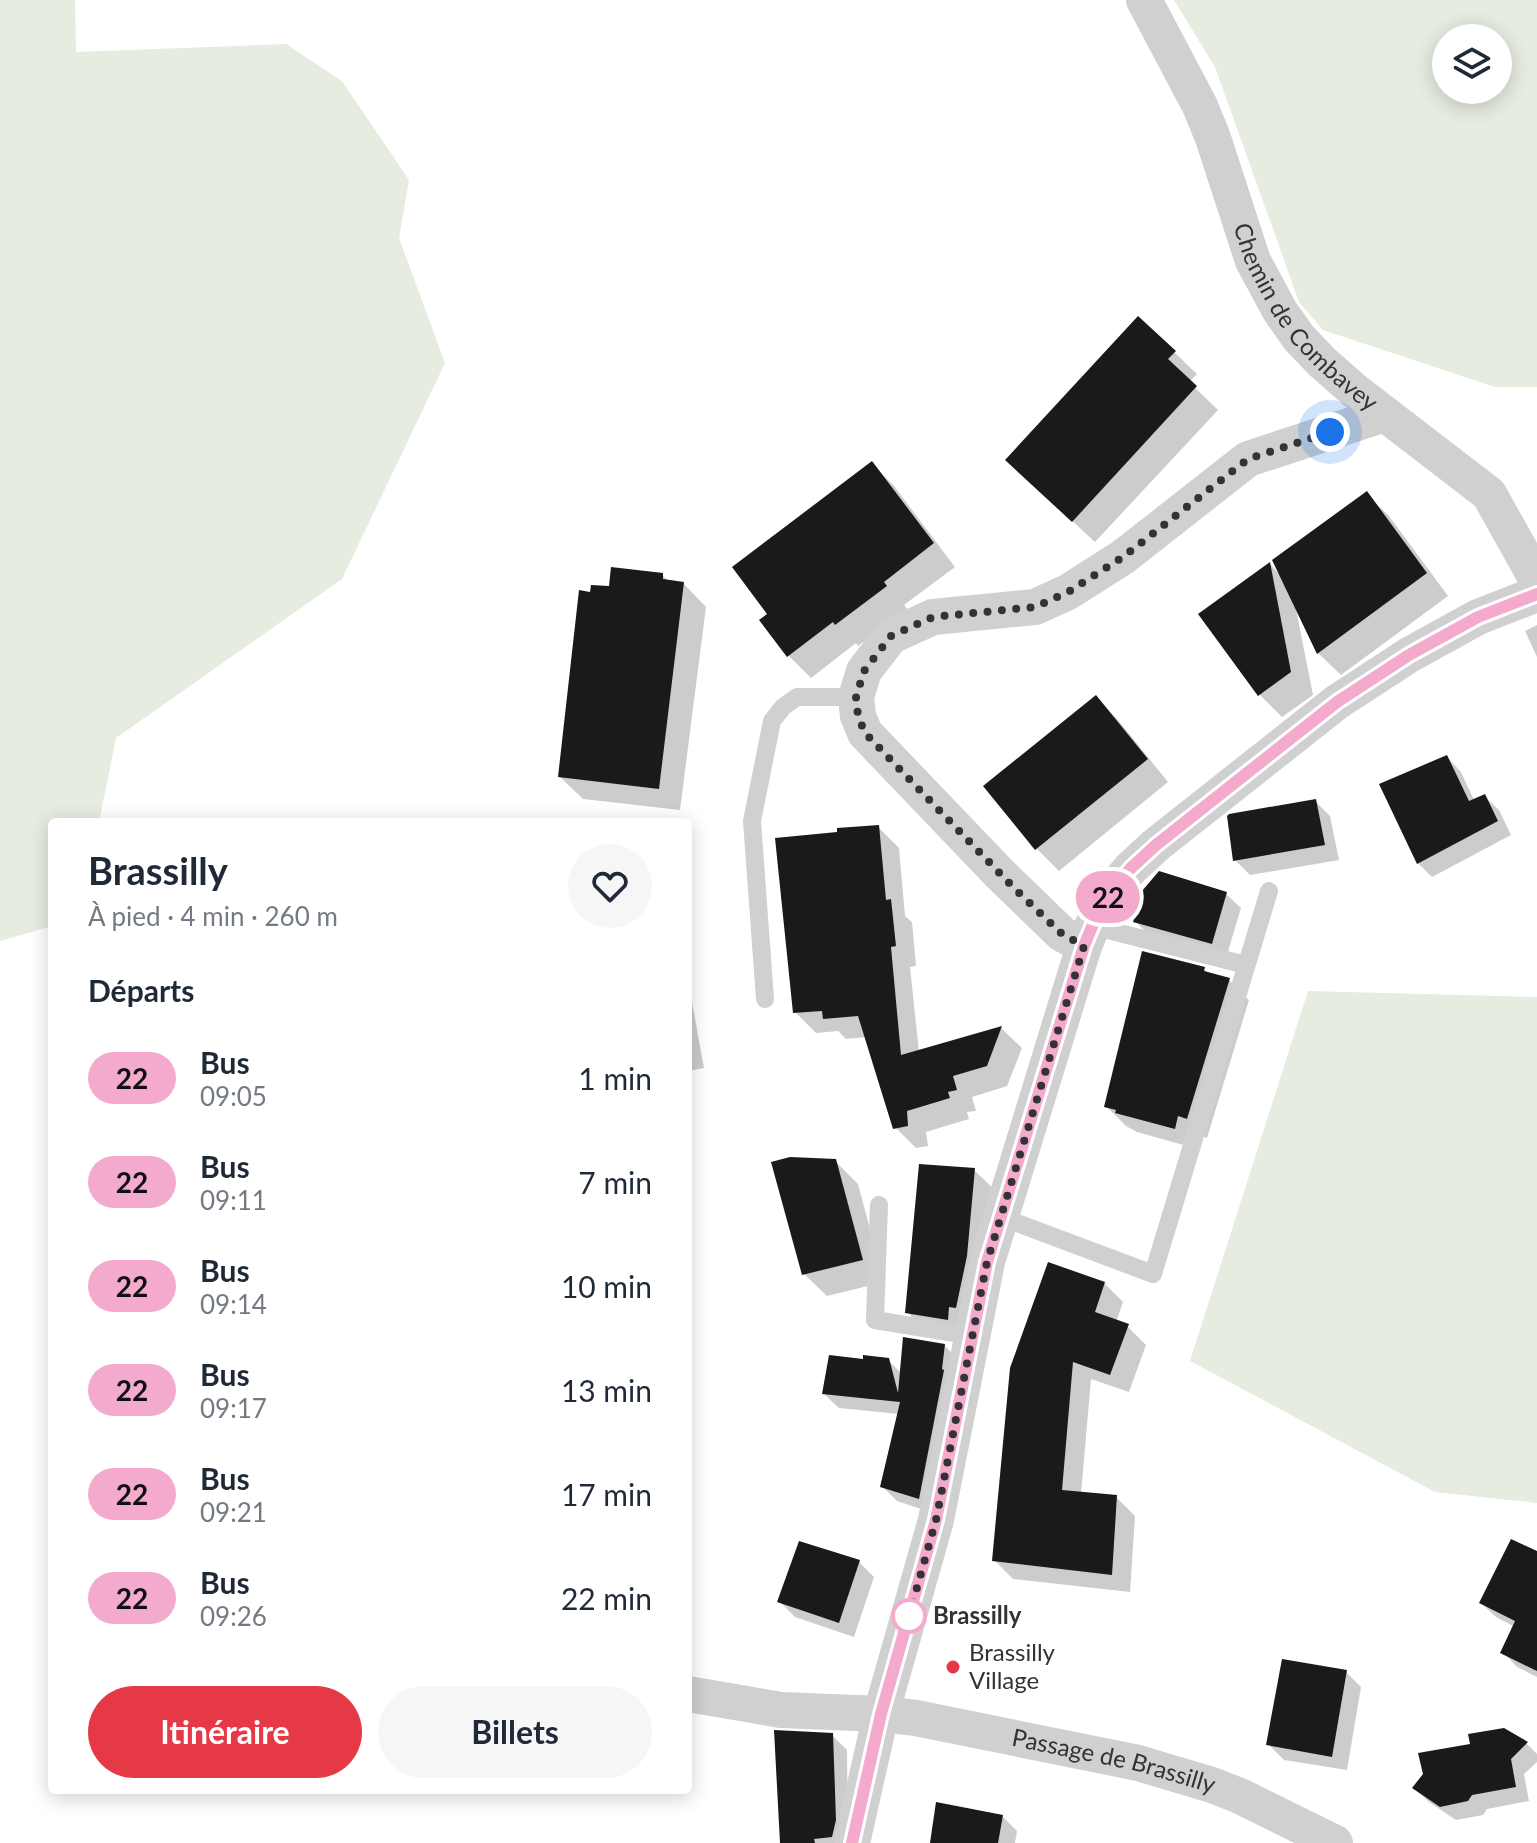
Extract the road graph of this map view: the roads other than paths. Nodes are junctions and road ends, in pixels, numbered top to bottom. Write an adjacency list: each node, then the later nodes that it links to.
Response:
1 (1144, 0): 2 (street, Chemin de Combavey)
2 (1385, 414): 3 (street, Chemin de Combavey); 5 (street)
3 (1537, 580)
4 (1537, 594): 7 (street)
5 (856, 697): 7 (street); 9 (lane)
6 (1269, 891): 8 (lane)
7 (1088, 936): 8 (lane); 11 (street)
8 (1246, 965): 11 (lane)
9 (765, 999)
10 (879, 1205): 12 (lane)
11 (1001, 1217): 12 (street)
12 (973, 1336): 14 (street)
13 (692, 1695): 14 (street, Passage de Brassilly)
14 (881, 1714): 15 (street); 16 (street, Passage de Brassilly)
15 (852, 1843)
16 (1335, 1843)

